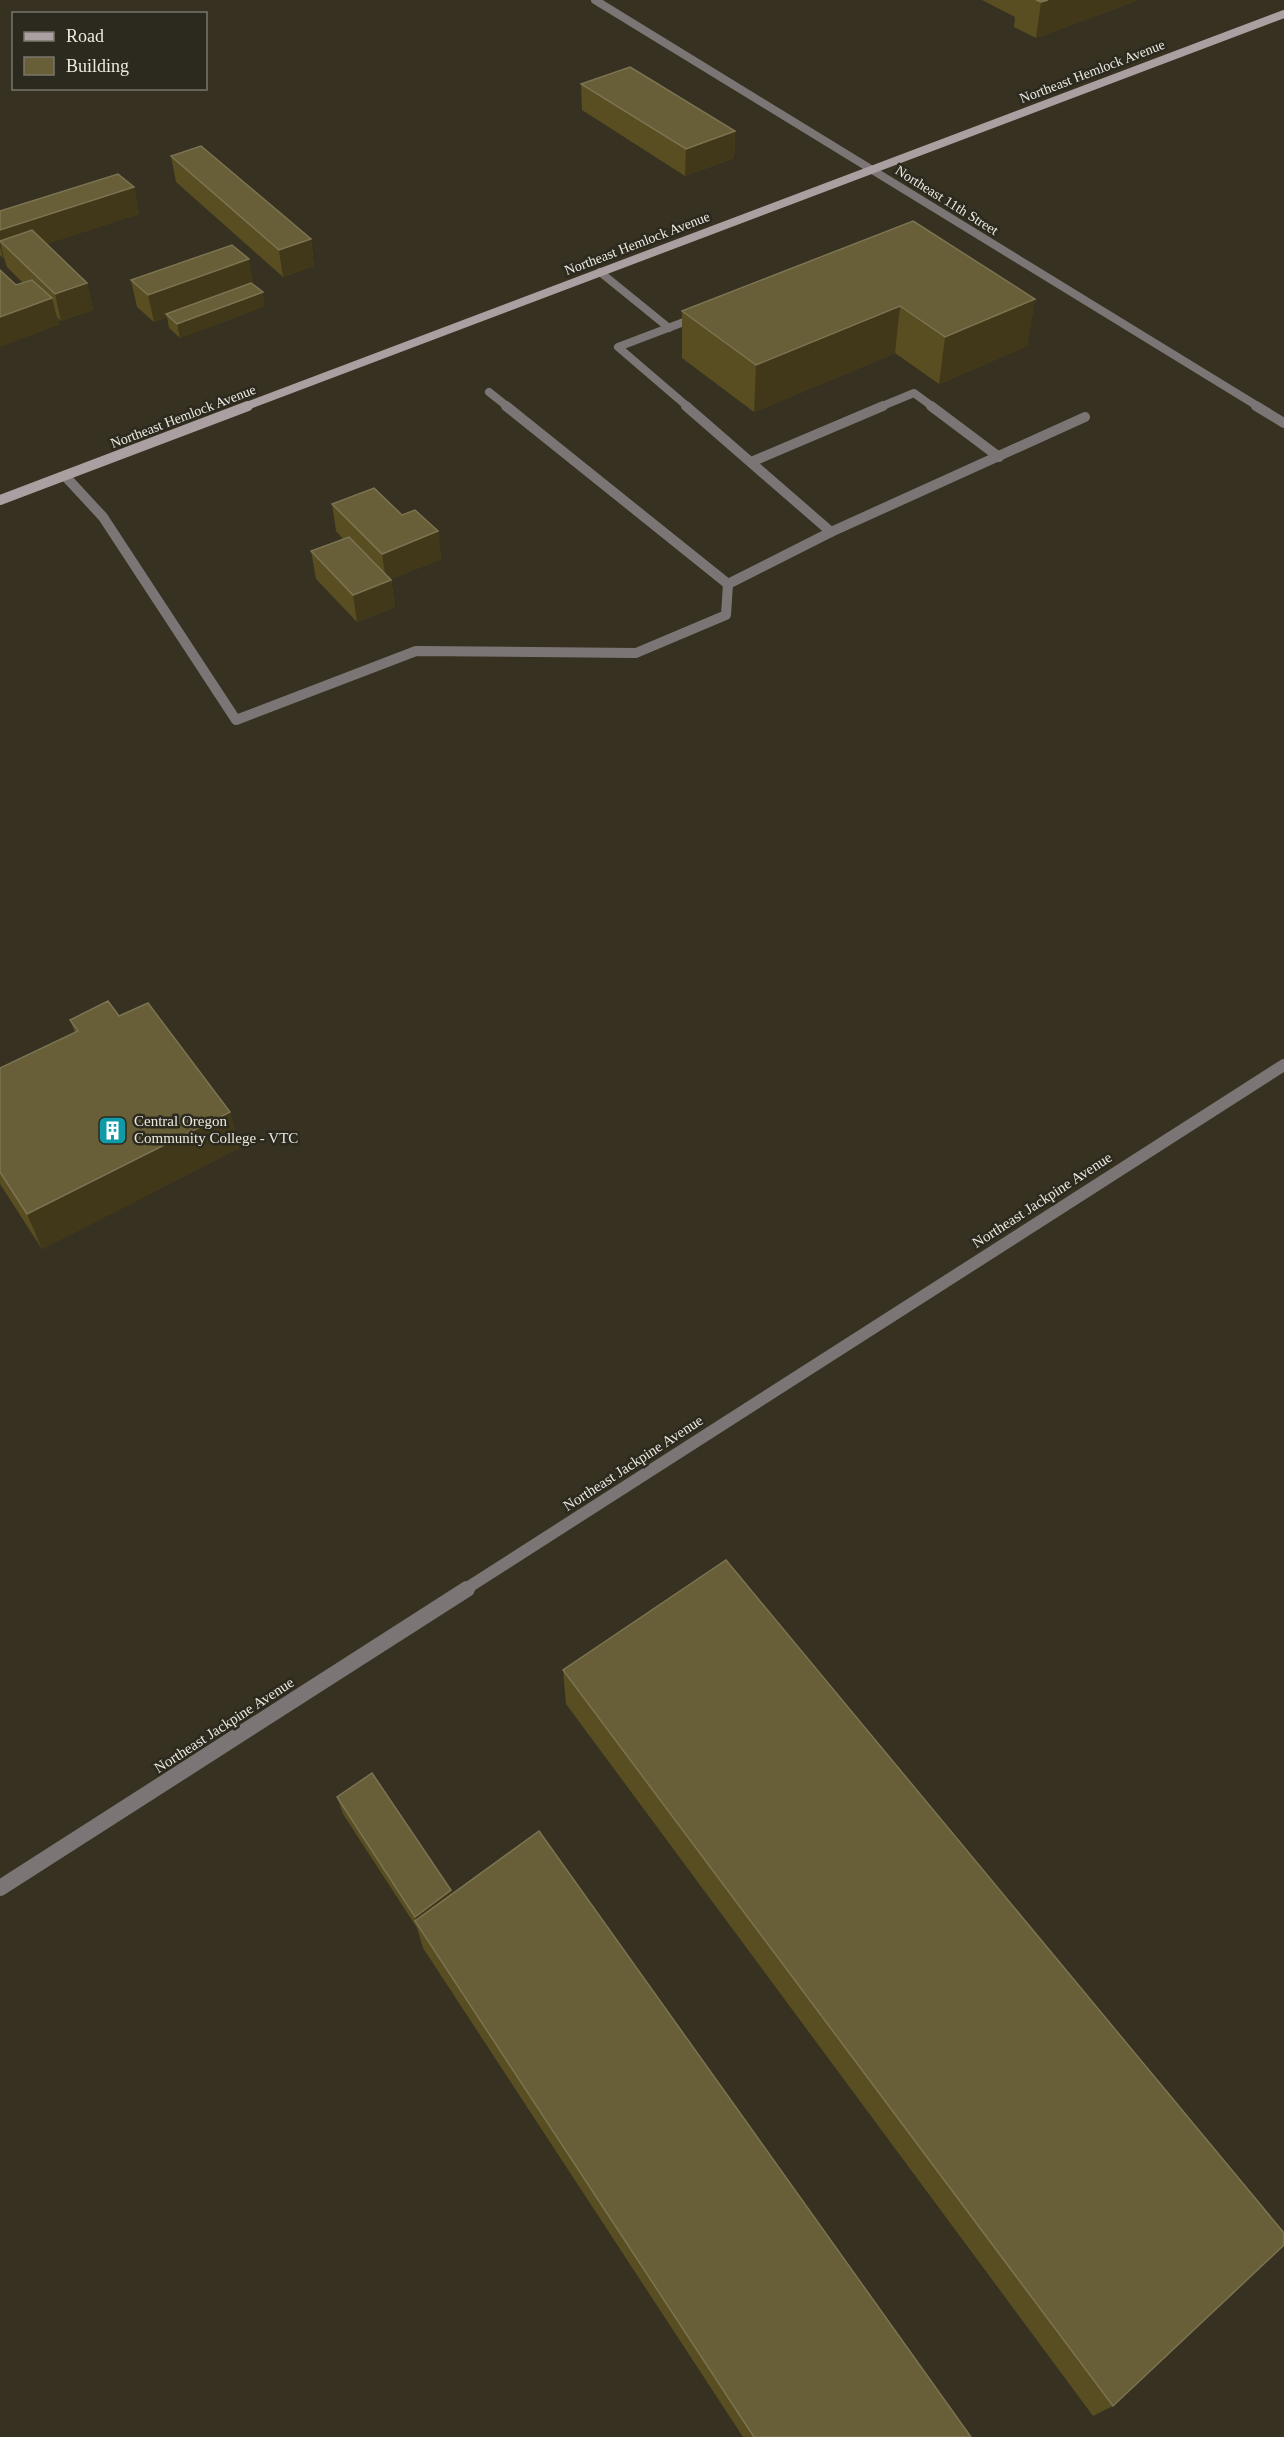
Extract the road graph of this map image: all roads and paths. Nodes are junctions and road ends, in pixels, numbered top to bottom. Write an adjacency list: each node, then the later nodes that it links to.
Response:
1 (595, 0): 3 (street, Northeast 11th Street)
2 (1284, 14): 3 (street, Northeast Hemlock Avenue)
3 (871, 169): 4 (street, Northeast Hemlock Avenue); 9 (street, Northeast 11th Street)
4 (600, 272): 6 (street); 12 (street, Northeast Hemlock Avenue)
5 (702, 315): 6 (street)
6 (669, 328): 11 (street)
7 (489, 392): 15 (street)
8 (1085, 417): 10 (street)
9 (1284, 423)
10 (999, 457): 11 (street); 14 (street)
11 (752, 462): 14 (street)
12 (65, 476): 13 (street, Northeast Hemlock Avenue); 15 (street)
13 (0, 500)
14 (831, 532): 15 (street)
15 (728, 584)
16 (1284, 1065): 17 (street, Northeast Jackpine Avenue)
17 (0, 1888)

